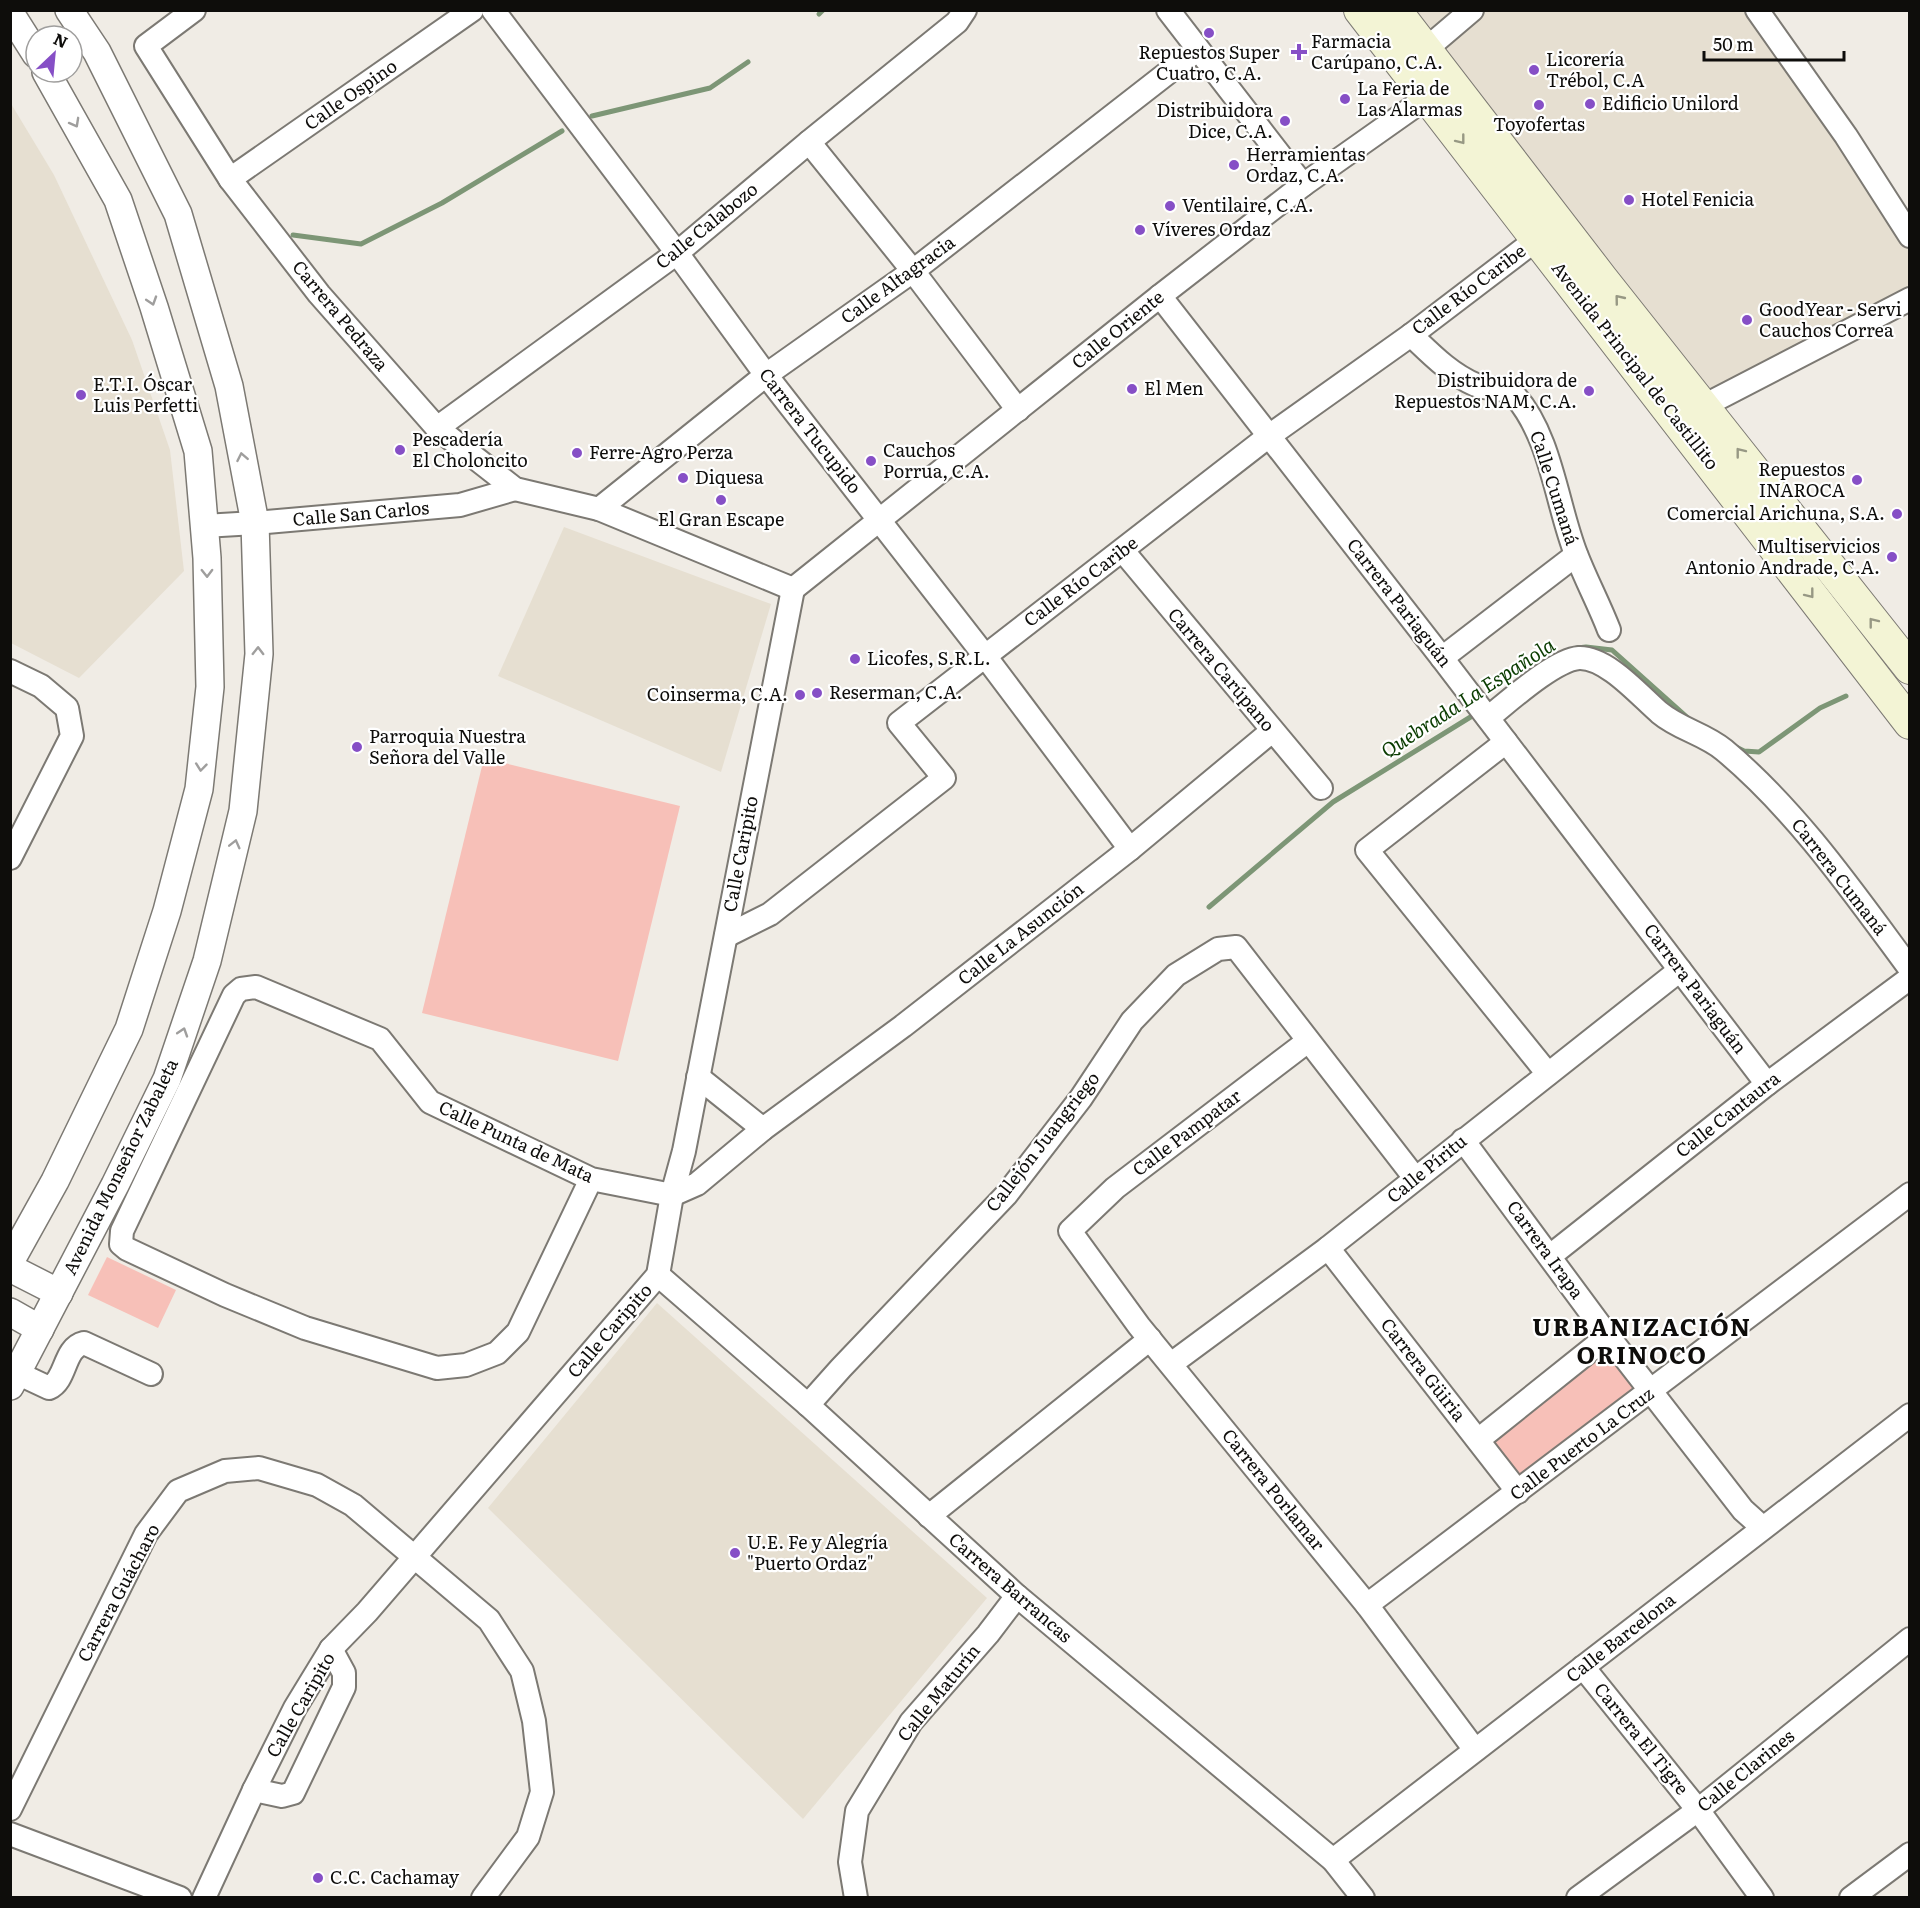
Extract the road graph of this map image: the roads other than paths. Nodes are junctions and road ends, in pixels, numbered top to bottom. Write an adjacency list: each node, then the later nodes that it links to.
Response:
1 (69, 10): 36 (street, Avenida Monseñor Zabaleta, one-way to 1)
2 (194, 10): 18 (street, Carrera Pedraza)
3 (472, 10): 18 (street, Calle Ospino)
4 (493, 10): 22 (street, Carrera Tucupido)
5 (965, 10): 17 (street, Calle Calabozo)
6 (1168, 10): 13 (street)
7 (1360, 10): 16 (main road, Avenida Principal de Castillito)
8 (1395, 10): 14 (main road, Avenida Principal de Castillito)
9 (1472, 10): 14 (street)
10 (1761, 12): 20 (street)
11 (10, 13): 12 (street)
12 (24, 35)
13 (1197, 50): 19 (street); 23 (street, Calle Altagracia)
14 (1425, 50): 16 (main road, Avenida Principal de Castillito)
15 (53, 84): 37 (street, one-way to 37)
16 (1439, 90): 19 (street, Calle Oriente); 21 (main road, Avenida Principal de Castillito, one-way to 21); 28 (main road, Avenida Principal de Castillito, one-way to 16)
17 (809, 142): 22 (street, Calle Calabozo); 23 (street)
18 (230, 179): 31 (street, Carrera Pedraza)
19 (1303, 185): 24 (street, Calle Oriente)
20 (1910, 236)
21 (1537, 239): 26 (street, Calle Río Caribe); 30 (main road, Avenida Principal de Castillito)
22 (677, 253): 27 (street, Carrera Tucupido); 31 (street, Calle Calabozo)
23 (913, 271): 27 (street, Calle Altagracia); 29 (street)
24 (1160, 296): 29 (street, Calle Oriente); 32 (street, Carrera Pariaguán)
25 (1910, 299): 28 (street)
26 (1411, 335): 32 (street, Calle Río Caribe); 39 (street, Calle Cumaná)
27 (766, 375): 34 (street, Calle Altagracia); 35 (street, Carrera Tucupido)
28 (1704, 405): 30 (street); 44 (main road, Avenida Principal de Castillito, one-way to 28)
29 (1018, 410): 35 (street, Calle Oriente)
30 (1676, 420): 47 (main road, Avenida Principal de Castillito, one-way to 47)
31 (437, 428): 33 (street, Carrera Pedraza)
32 (1269, 436): 38 (street, Calle Río Caribe); 43 (street, Carrera Pariaguán)
33 (515, 489): 34 (street, Carrera Pedraza); 36 (street, Calle San Carlos)
34 (599, 509): 40 (street)
35 (880, 519): 40 (street, Calle Oriente); 42 (street, Carrera Tucupido)
36 (255, 524): 37 (street, Calle San Carlos); 73 (street, Avenida Monseñor Zabaleta, one-way to 36)
37 (204, 526): 70 (street, one-way to 70)
38 (1123, 551): 42 (street, Calle Río Caribe); 48 (street, Carrera Carúpano)
39 (1576, 555): 41 (street, Calle Cumaná); 43 (street)
40 (793, 589): 53 (street, Calle Caripito)
41 (1609, 630)
42 (985, 656): 51 (street, Carrera Tucupido); 53 (street, Calle Río Caribe)
43 (1442, 658): 46 (street, Carrera Pariaguán)
44 (1910, 668)
45 (10, 671): 52 (street)
46 (1483, 711): 49 (street, Carrera Pariaguán); 54 (street, Carrera Cumaná)
47 (1910, 723)
48 (1272, 731): 50 (street, Carrera Carúpano); 51 (street, Calle La Asunción)
49 (1506, 741): 55 (street, Carrera Pariaguán); 58 (street)
50 (1321, 788)
51 (1130, 849): 61 (street, Calle La Asunción)
52 (10, 858)
53 (726, 936): 59 (street, Calle Caripito)
54 (1910, 969)
55 (1680, 970): 58 (street, Calle Píritu); 60 (street, Carrera Pariaguán)
56 (1910, 978): 60 (street, Calle Cantaura)
57 (1308, 1041): 63 (street); 67 (street, Calle Pampatar); 82 (street, Callejón Juangriego)
58 (1548, 1074): 62 (street, Calle Píritu)
59 (699, 1077): 61 (street); 66 (street, Calle Caripito)
60 (1767, 1084): 69 (street, Calle Cantaura)
61 (763, 1129): 66 (street, Calle La Asunción)
62 (1463, 1140): 63 (street, Calle Píritu); 69 (street, Carrera Irapa)
63 (1415, 1178): 68 (street, Calle Píritu)
64 (591, 1179): 64 (street, Calle Punta de Mata); 66 (street, Calle Punta de Mata)
65 (1910, 1194): 81 (street, Calle Puerto La Cruz)
66 (672, 1195): 72 (street, Calle Caripito)
67 (1070, 1231): 77 (street, Carrera Porlamar)
68 (1328, 1248): 78 (street, Calle Píritu); 84 (street, Carrera Güiria)
69 (1550, 1256): 76 (street, Carrera Irapa)
70 (10, 1262)
71 (10, 1268): 73 (street)
72 (658, 1275): 82 (street, Carrera Barrancas); 88 (street, Calle Caripito)
73 (59, 1293): 75 (street, Avenida Monseñor Zabaleta)
74 (10, 1312): 75 (street)
75 (40, 1329): 80 (street, Avenida Monseñor Zabaleta)
76 (1608, 1336): 81 (street, Carrera Irapa); 84 (street)
77 (1150, 1338): 78 (street, Carrera Porlamar); 86 (street)
78 (1171, 1364): 90 (street, Carrera Porlamar)
79 (152, 1374): 80 (street)
80 (14, 1380)
81 (1652, 1391): 85 (street, Calle Puerto La Cruz); 87 (street, Carrera Irapa)
82 (808, 1405): 86 (street, Carrera Barrancas)
83 (1910, 1415): 87 (street, Calle Barcelona)
84 (1478, 1440): 85 (street, Carrera Güiria)
85 (1518, 1492): 90 (street, Calle Puerto La Cruz)
86 (929, 1516): 89 (street, Carrera Barrancas)
87 (1763, 1528): 93 (street, Calle Barcelona)
88 (415, 1557): 92 (street, Calle Caripito); 96 (street, Carrera Guácharo); 103 (street, Carrera Guácharo)
89 (1017, 1596): 100 (street, Carrera Barrancas); 104 (street, Calle Maturín)
90 (1367, 1605): 94 (street, Carrera Porlamar)
91 (1910, 1639): 97 (street, Calle Clarines)
92 (331, 1649): 95 (street, Calle Caripito); 95 (street)
93 (1583, 1667): 94 (street, Calle Barcelona); 97 (street, Carrera El Tigre)
94 (1475, 1750): 100 (street, Calle Barcelona)
95 (254, 1790): 102 (street, Calle Caripito)
96 (10, 1809)
97 (1698, 1810): 106 (street, Calle Clarines); 107 (street, Carrera El Tigre)
98 (10, 1834): 101 (street)
99 (1910, 1854): 108 (street)
100 (1333, 1860): 105 (street, Carrera Barrancas)
101 (180, 1898)
102 (204, 1898)
103 (483, 1898)
104 (856, 1898)
105 (1363, 1898)
106 (1578, 1898)
107 (1762, 1898)
108 (1851, 1898)

